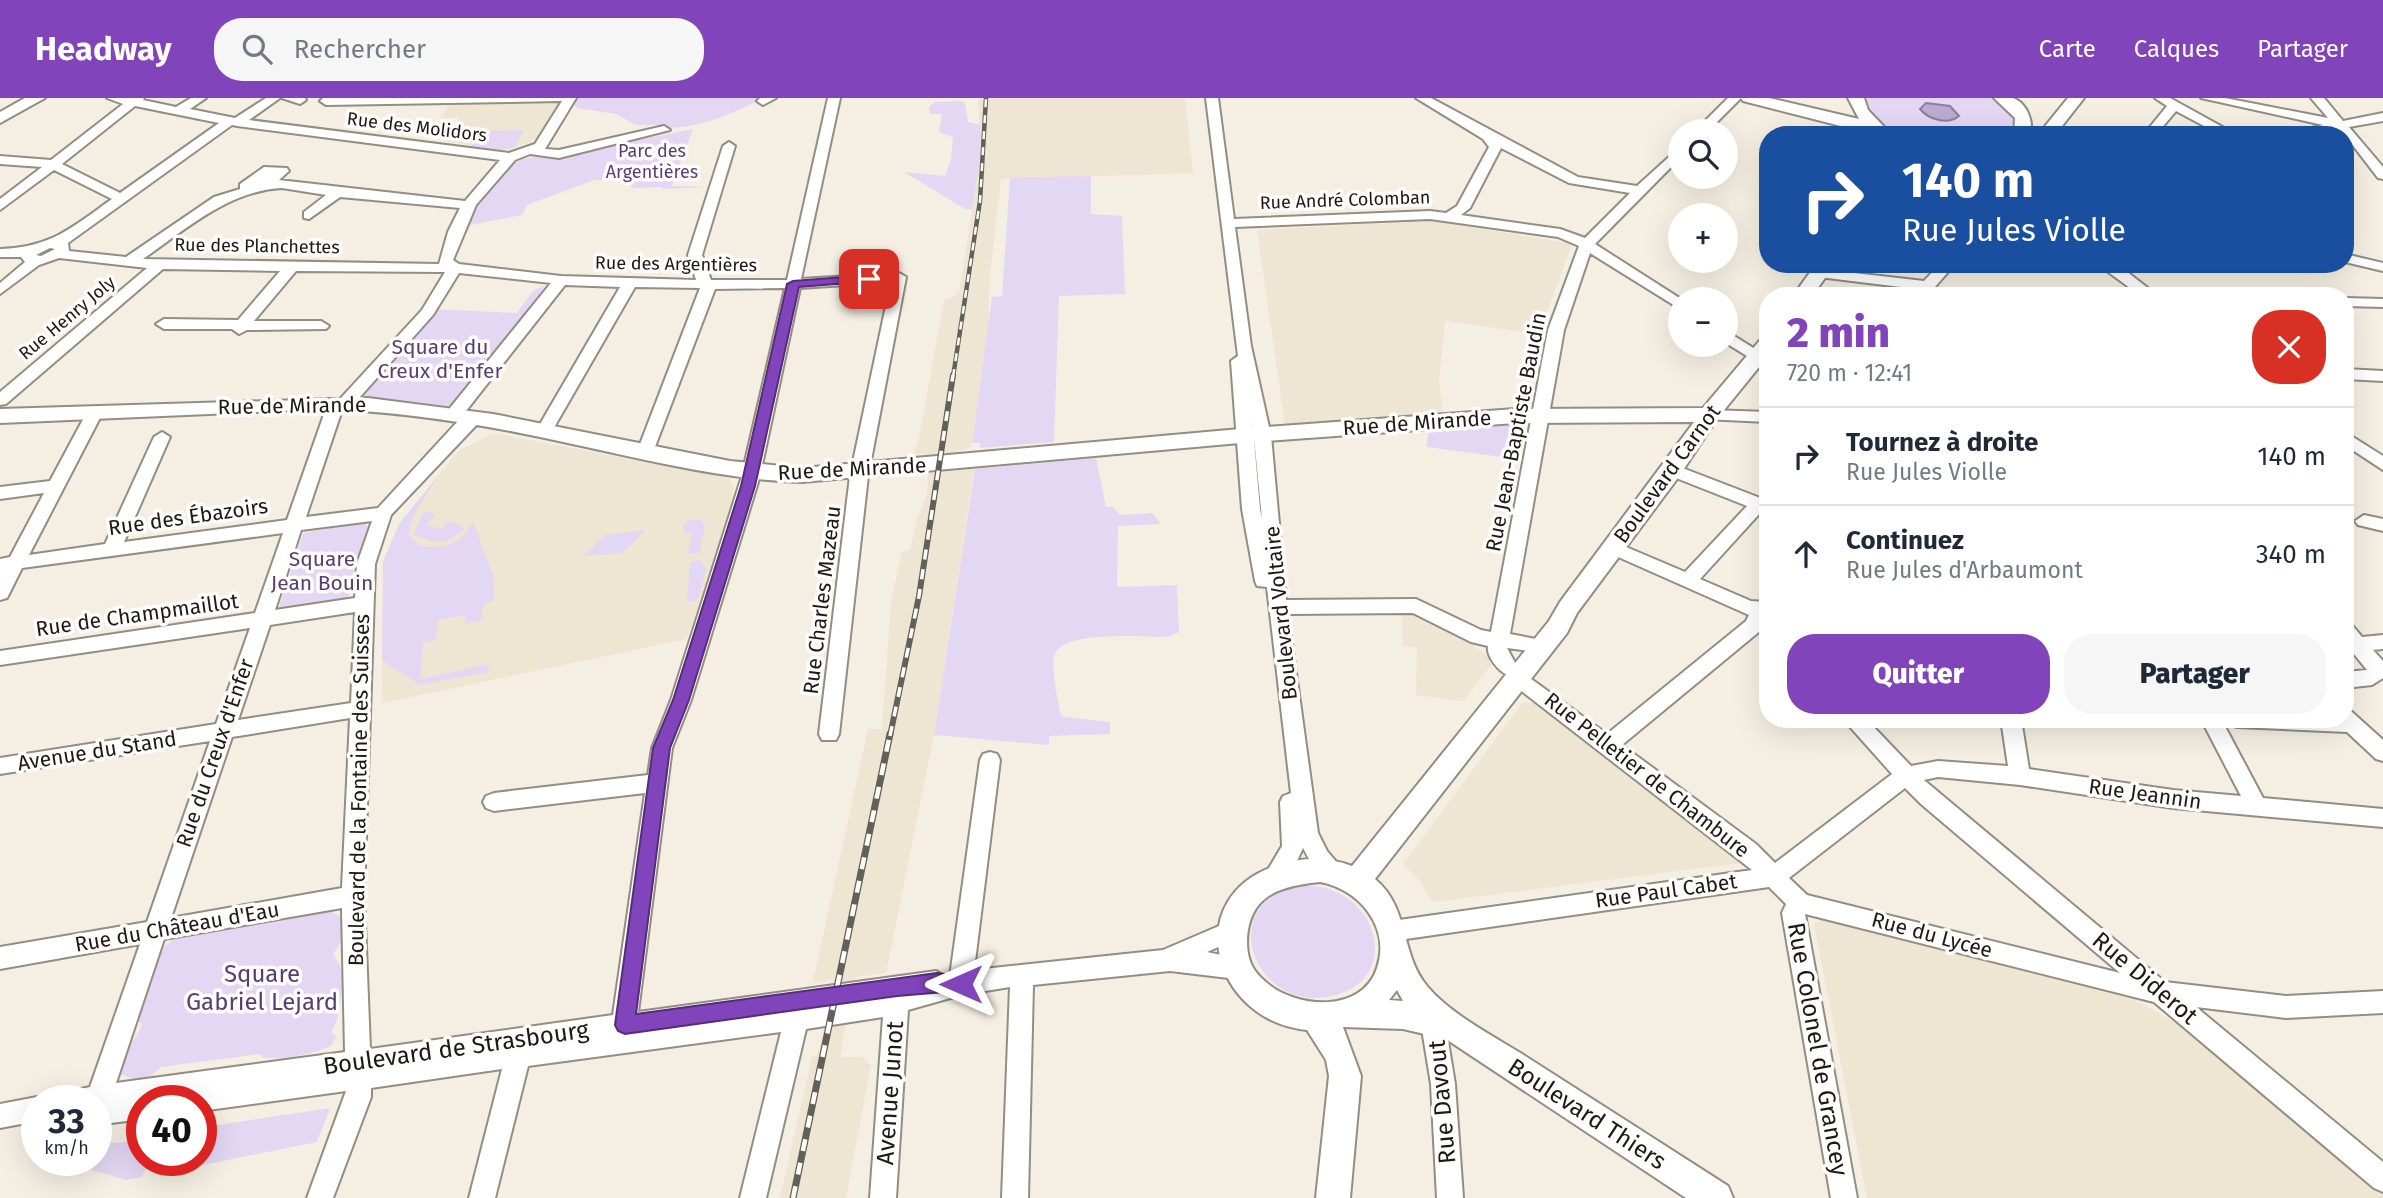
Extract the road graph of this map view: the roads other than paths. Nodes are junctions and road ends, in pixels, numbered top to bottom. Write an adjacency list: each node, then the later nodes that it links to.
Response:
1 (28, 98): 23 (main road)
2 (37, 98): 23 (main road)
3 (113, 98): 18 (street, Rue des Molidors)
4 (200, 98): 22 (street)
5 (274, 98): 26 (street)
6 (559, 98): 20 (street)
7 (570, 98): 40 (street)
8 (834, 98): 73 (street)
9 (1212, 98): 55 (street, Boulevard Voltaire)
10 (1422, 98): 37 (street)
11 (1735, 98): 25 (street)
12 (1749, 98): 28 (main road)
13 (2002, 98): 31 (main road)
14 (2076, 98): 32 (main road)
15 (2161, 98): 21 (street)
16 (2207, 98): 27 (street)
17 (2315, 99): 27 (street)
18 (134, 100): 22 (street, Rue des Molidors); 44 (street)
19 (1856, 100): 29 (main road); 30 (main road)
20 (326, 101)
21 (2175, 105): 33 (street); 34 (street)
22 (177, 111): 26 (street, Rue des Molidors)
23 (0, 116)
24 (2383, 117): 27 (street)
25 (1714, 119)
26 (233, 121): 41 (street, Rue des Molidors); 50 (street)
27 (2337, 124): 35 (street)
28 (1843, 126)
29 (1850, 126)
30 (1876, 126)
31 (2024, 126)
32 (2053, 126)
33 (2157, 126)
34 (2214, 126)
35 (2329, 126)
36 (664, 130): 40 (street)
37 (1492, 141): 47 (street); 53 (street)
38 (2354, 143): 45 (street)
39 (729, 146): 72 (street)
40 (532, 151): 41 (street)
41 (510, 157): 51 (street)
42 (0, 160): 44 (street)
43 (1668, 162): 47 (street, Rue Jean-Baptiste Baudin)
44 (53, 164): 50 (street); 52 (street)
45 (2383, 175)
46 (265, 185): 48 (street); 48 (street); 49 (street)
47 (1640, 191): 56 (street, Rue Jean-Baptiste Baudin)
48 (238, 192): 61 (street)
49 (337, 193): 51 (street); 54 (street)
50 (121, 200): 57 (street)
51 (467, 205): 65 (street)
52 (0, 206)
53 (1467, 214): 55 (street, Rue André Colomban); 56 (street, Rue André Colomban)
54 (309, 215)
55 (1227, 223): 99 (street, Boulevard Voltaire)
56 (1586, 245): 78 (street); 93 (street, Rue Jean-Baptiste Baudin)
57 (59, 249): 59 (street); 61 (street, Rue des Planchettes)
58 (0, 253): 59 (street)
59 (32, 257): 77 (street)
60 (2354, 260): 64 (street)
61 (130, 261): 62 (street, Rue des Planchettes)
62 (159, 265): 63 (street, Rue des Planchettes); 90 (street, Rue Henry Joly)
63 (292, 266): 65 (street, Rue des Planchettes); 82 (street)
64 (2383, 267)
65 (455, 268): 70 (street, Rue des Argentières); 91 (street)
66 (1840, 273): 74 (street)
67 (1940, 273): 75 (street)
68 (2116, 273): 76 (street)
69 (897, 276): 73 (street, Rue des Argentières); 106 (street, Rue Charles Mazeau)
70 (561, 280): 71 (street, Rue des Argentières); 94 (street, Boulevard de la Fontaine des Suisses)
71 (631, 283): 72 (street, Rue des Argentières); 98 (street)
72 (707, 284): 73 (street, Rue des Argentières); 101 (street)
73 (793, 284): 107 (street)
74 (1905, 287)
75 (1927, 287)
76 (2134, 287)
77 (0, 290)
78 (1668, 297)
79 (2354, 302): 80 (street)
80 (2383, 303)
81 (164, 324): 82 (street)
82 (246, 324): 83 (street); 84 (street)
83 (321, 326)
84 (230, 334)
85 (1738, 342): 86 (street)
86 (1759, 352)
87 (1759, 360): 95 (main road, Boulevard Carnot)
88 (2354, 374): 89 (street)
89 (2382, 376)
90 (0, 400)
91 (340, 403): 92 (main road, Rue de Mirande); 94 (main road, Rue de Mirande); 115 (street, Rue du Creux d'Enfer)
92 (95, 412): 96 (main road, Rue de Mirande); 108 (street)
93 (1541, 414): 95 (main road, Rue de Mirande); 99 (main road, Rue de Mirande); 128 (street, Rue Jean-Baptiste Baudin)
94 (466, 415): 98 (main road, Rue de Mirande); 112 (street, Boulevard de la Fontaine des Suisses)
95 (1709, 415): 97 (street); 104 (main road, Boulevard Carnot)
96 (0, 416)
97 (1759, 417)
98 (544, 431): 101 (main road, Rue de Mirande)
99 (1252, 435): 106 (main road, Rue de Mirande); 122 (street, Boulevard Voltaire); 155 (street, Boulevard Voltaire)
100 (162, 437): 117 (street)
101 (645, 452): 107 (main road, Rue de Mirande)
102 (2358, 455): 103 (street); 105 (street)
103 (2383, 464)
104 (1672, 470): 110 (street); 116 (main road, Boulevard Carnot)
105 (2383, 470)
106 (860, 471): 107 (main road, Rue de Mirande); 143 (street, Rue Charles Mazeau)
107 (751, 473): 150 (street)
108 (56, 486): 109 (street); 118 (street)
109 (0, 493)
110 (1759, 505)
111 (1759, 511): 119 (street)
112 (383, 513): 115 (street, Rue des Ébazoirs); 121 (street, Boulevard de la Fontaine des Suisses)
113 (2364, 521): 114 (street)
114 (2383, 525)
115 (293, 526): 117 (street, Rue des Ébazoirs); 126 (street, Rue du Creux d'Enfer)
116 (1613, 548): 119 (street); 123 (main road, Boulevard Carnot)
117 (111, 550): 118 (street, Rue des Ébazoirs)
118 (8, 564): 120 (street)
119 (1688, 580): 124 (street)
120 (0, 593)
121 (363, 604): 126 (street, Rue de Champmaillot); 137 (street, Boulevard de la Fontaine des Suisses)
122 (1278, 607): 128 (street); 156 (street, Boulevard Voltaire)
123 (1568, 608): 132 (main road, Boulevard Carnot); 135 (main road, Boulevard Carnot)
124 (1759, 609)
125 (1759, 618): 144 (street)
126 (261, 619): 133 (street, Rue de Champmaillot); 142 (street, Rue du Creux d'Enfer)
127 (2354, 637): 131 (street)
128 (1499, 638): 132 (street); 135 (street)
129 (2354, 639): 134 (street)
130 (2354, 639): 136 (street)
131 (2383, 642)
132 (1529, 644): 135 (main road, Boulevard Carnot)
133 (0, 657)
134 (2383, 663)
135 (1514, 673): 144 (street, Rue Pelletier de Chambure); 156 (main road, Boulevard Carnot)
136 (2354, 679)
137 (360, 709): 142 (street, Avenue du Stand); 157 (street, Boulevard de la Fontaine des Suisses)
138 (2354, 726): 145 (street)
139 (1862, 728): 148 (street, Rue Diderot)
140 (2012, 728): 149 (street)
141 (2216, 728): 152 (street)
142 (223, 731): 147 (street, Avenue du Stand); 160 (street, Rue du Creux d'Enfer)
143 (829, 734)
144 (1609, 744): 154 (street, Rue Pelletier de Chambure)
145 (2383, 753)
146 (990, 760): 168 (street)
147 (0, 766)
148 (1908, 776): 149 (street, Rue Jeannin); 154 (street, Rue Paul Cabet); 162 (street, Rue Diderot)
149 (2020, 776): 152 (street, Rue Jeannin)
150 (655, 783): 151 (street); 175 (street)
151 (494, 802)
152 (2257, 807): 153 (street, Rue Jeannin)
153 (2383, 818)
154 (1775, 876): 158 (street); 161 (street, Rue Paul Cabet)
155 (1274, 877): 156 (main road); 159 (main road)
156 (1346, 877): 161 (main road)
157 (353, 896): 160 (street, Rue du Château d'Eau); 177 (street, Boulevard de la Fontaine des Suisses)
158 (1800, 903): 167 (street, Rue du Lycée); 194 (street, Rue Colonel de Grancey)
159 (1233, 930): 164 (street); 165 (main road)
160 (155, 931): 163 (street, Rue du Château d'Eau); 178 (street, Rue du Creux d'Enfer)
161 (1393, 944): 173 (main road); 174 (main road, Boulevard Thiers)
162 (2109, 948): 167 (street); 169 (street, Rue Diderot)
163 (0, 958)
164 (1158, 960): 165 (street); 166 (street, Boulevard de Strasbourg)
165 (1237, 968): 173 (main road)
166 (1022, 976): 168 (street, Boulevard de Strasbourg); 190 (street)
167 (2098, 979): 169 (street, Rue du Lycée)
168 (961, 984): 170 (street, Boulevard de Strasbourg)
169 (2161, 990): 171 (street, Rue du Lycée); 185 (street, Rue Diderot)
170 (897, 995): 172 (street, Boulevard de Strasbourg); 189 (street, Avenue Junot)
171 (2383, 1002)
172 (791, 1010): 175 (street, Boulevard de Strasbourg); 188 (street)
173 (1331, 1016): 174 (main road, Boulevard Thiers); 191 (main road)
174 (1441, 1020): 192 (street, Rue Davout); 193 (main road, Boulevard Thiers)
175 (623, 1032): 176 (street, Boulevard de Strasbourg)
176 (521, 1046): 177 (street, Boulevard de Strasbourg); 187 (street)
177 (357, 1069): 179 (street, Boulevard de Strasbourg); 180 (street, Boulevard de Strasbourg); 186 (street, Boulevard de la Fontaine des Suisses)
178 (99, 1085)
179 (217, 1095)
180 (112, 1101)
181 (21, 1112): 182 (street)
182 (0, 1116)
183 (21, 1125): 184 (street)
184 (0, 1129)
185 (2383, 1179)
186 (320, 1198)
187 (482, 1198)
188 (753, 1198)
189 (883, 1198)
190 (1015, 1198)
191 (1333, 1198)
192 (1450, 1198)
193 (1716, 1198)
194 (1844, 1198)

